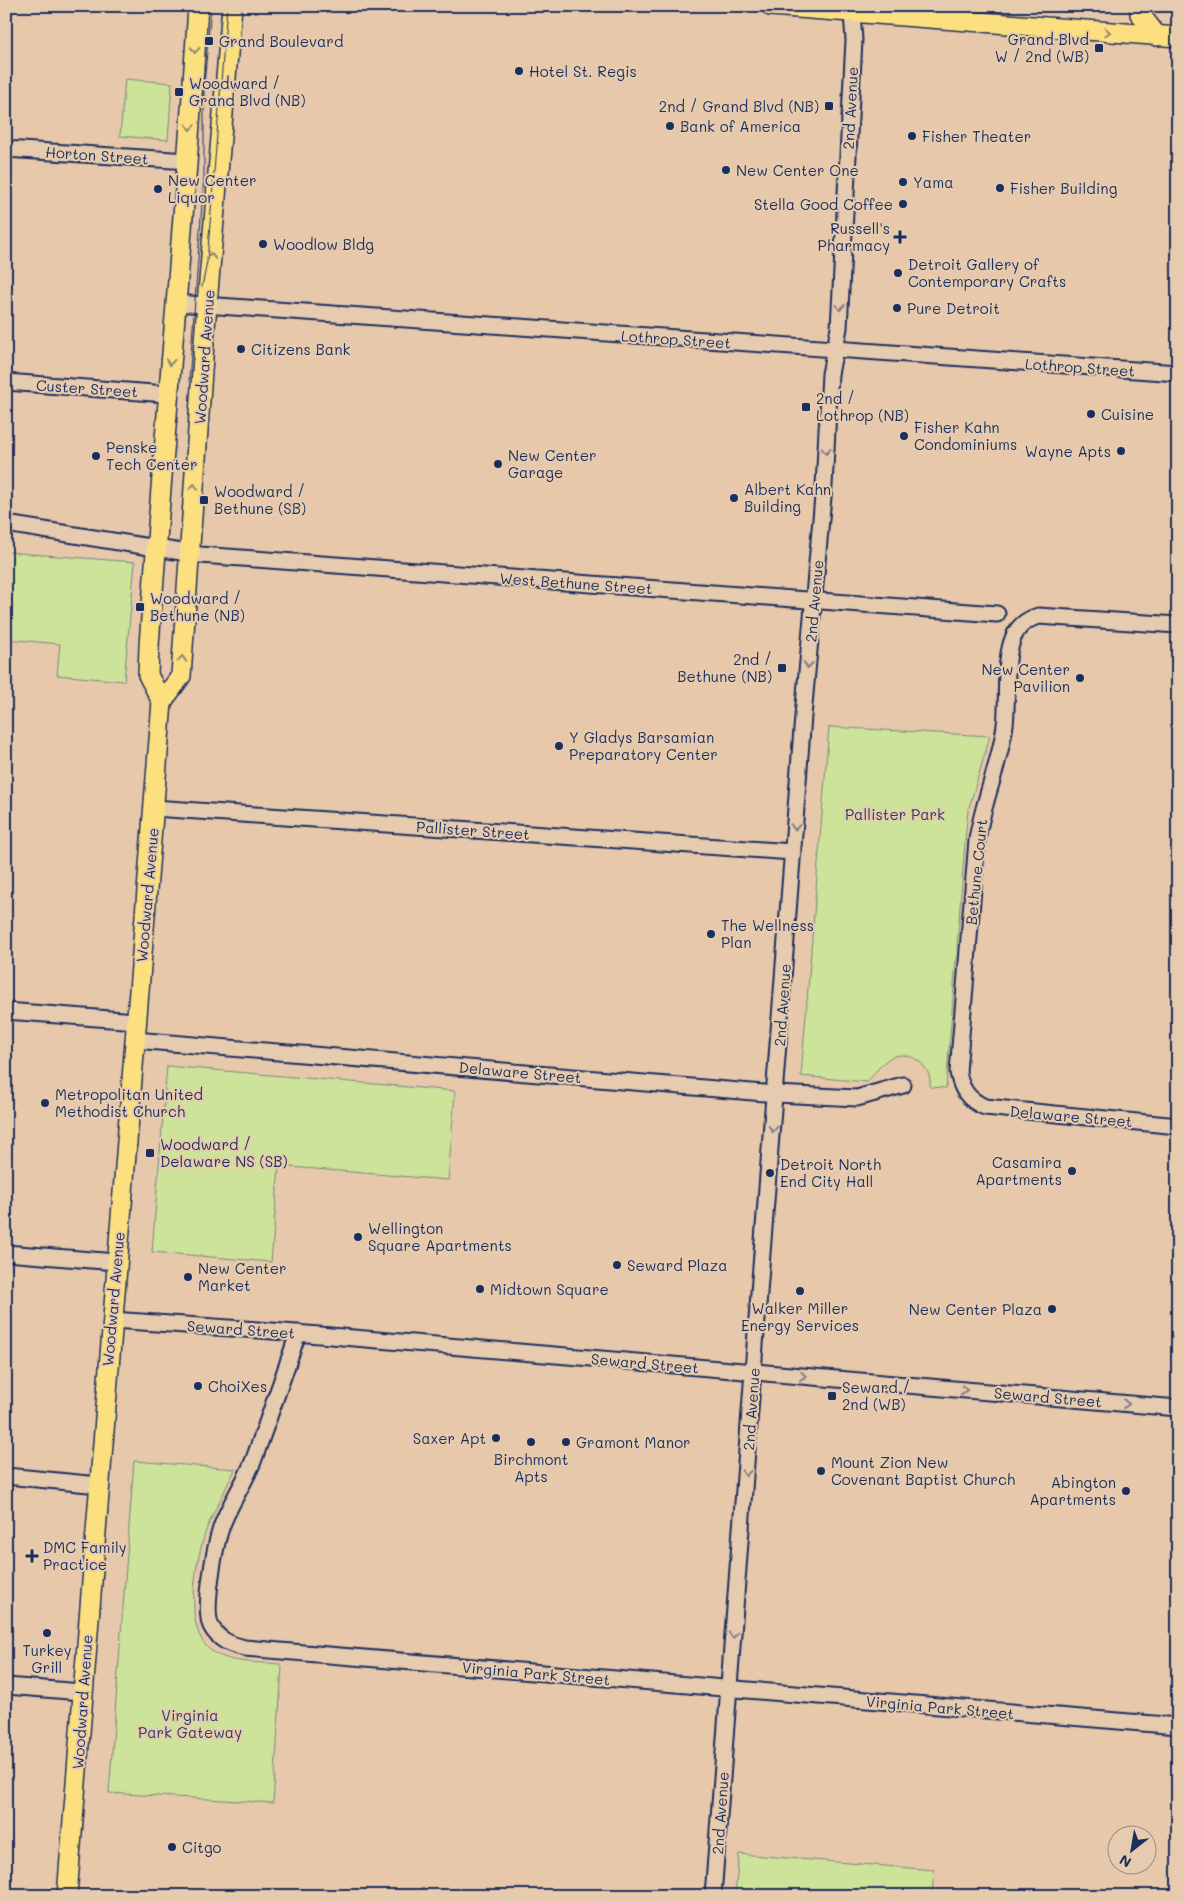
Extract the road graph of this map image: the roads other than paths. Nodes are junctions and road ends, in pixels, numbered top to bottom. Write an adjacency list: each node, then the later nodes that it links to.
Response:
1 (198, 6): 11 (main road, one-way to 11)
2 (232, 6): 13 (main road, Woodward Avenue, one-way to 2)
3 (771, 6): 6 (main road)
4 (870, 6): 6 (street)
5 (1140, 6): 8 (main road)
6 (853, 10): 7 (main road); 14 (street, 2nd Avenue, one-way to 14)
7 (972, 14): 8 (main road, one-way to 8)
8 (1157, 36): 9 (main road)
9 (1178, 37)
10 (6, 149): 11 (street, Horton Street)
11 (188, 161): 12 (main road)
12 (175, 303): 13 (street, Lothrop Street); 17 (main road, one-way to 17)
13 (207, 305): 14 (street, Lothrop Street); 20 (main road, Woodward Avenue, one-way to 13)
14 (835, 350): 15 (street, Lothrop Street); 21 (street, 2nd Avenue, one-way to 21)
15 (1178, 373)
16 (6, 382): 17 (street, Custer Street)
17 (167, 394): 19 (main road)
18 (6, 524): 19 (street, West Bethune Street)
19 (155, 548): 20 (street, West Bethune Street); 24 (main road)
20 (188, 553): 21 (street, West Bethune Street); 24 (main road, Woodward Avenue, one-way to 20)
21 (815, 600): 22 (street, West Bethune Street); 26 (street, 2nd Avenue, one-way to 26)
22 (996, 614)
23 (1178, 625): 32 (street, Bethune Court)
24 (162, 702): 25 (main road, Woodward Avenue)
25 (154, 808): 26 (street, Pallister Street); 28 (main road, Woodward Avenue)
26 (792, 852): 31 (street, 2nd Avenue)
27 (6, 1011): 28 (street)
28 (136, 1021): 29 (main road, Woodward Avenue)
29 (134, 1040): 31 (street, Delaware Street); 35 (main road, Woodward Avenue)
30 (903, 1085): 31 (street, Delaware Street)
31 (776, 1094): 38 (street, 2nd Avenue, one-way to 38)
32 (967, 1096): 33 (street, Delaware Street)
33 (1178, 1126)
34 (6, 1253): 35 (street)
35 (116, 1262): 36 (main road, Woodward Avenue)
36 (112, 1320): 37 (street, Seward Street); 41 (main road, Woodward Avenue)
37 (298, 1333): 38 (street, Seward Street); 43 (street, Virginia Park Street)
38 (754, 1372): 39 (street, Seward Street, one-way to 39); 43 (street, 2nd Avenue, one-way to 43)
39 (1178, 1408)
40 (6, 1476): 41 (street)
41 (99, 1485): 44 (main road, Woodward Avenue)
42 (6, 1686): 44 (street)
43 (729, 1689): 45 (street, Virginia Park Street); 47 (street, 2nd Avenue)
44 (82, 1692): 46 (main road, Woodward Avenue)
45 (1178, 1726)
46 (67, 1896)
47 (713, 1896)

